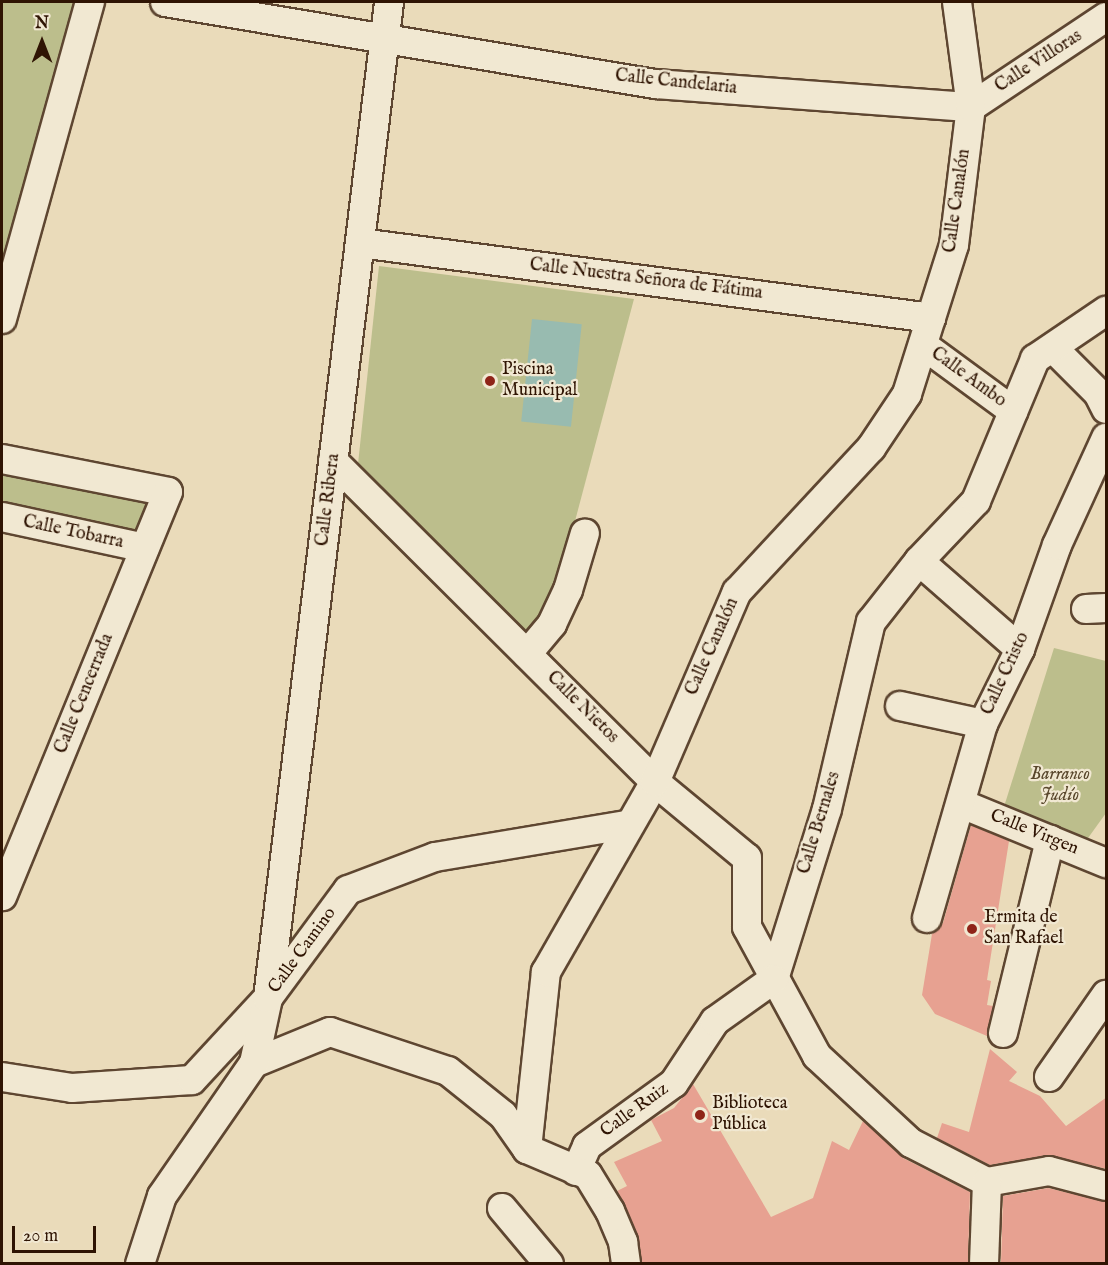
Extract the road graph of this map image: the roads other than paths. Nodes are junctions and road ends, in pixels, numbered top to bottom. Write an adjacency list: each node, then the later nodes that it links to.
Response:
1 (90, 2): 11 (street)
2 (165, 2): 6 (street, Calle Candelaria)
3 (389, 2): 6 (street, Calle Ribera)
4 (957, 2): 7 (street, Calle Canalón)
5 (1107, 17): 7 (street, Calle Villoras)
6 (385, 37): 7 (street, Calle Candelaria); 8 (street, Calle Ribera)
7 (971, 107): 10 (street, Calle Canalón)
8 (360, 243): 10 (street, Calle Nuestra Señora de Fátima); 18 (street, Calle Ribera)
9 (1107, 311): 13 (street, Calle Bernales)
10 (931, 318): 12 (street, Calle Canalón)
11 (2, 319)
12 (923, 345): 15 (street, Calle Ambo); 27 (street, Calle Canalón)
13 (1053, 348): 14 (street); 15 (street, Calle Bernales)
14 (1106, 407)
15 (1013, 411): 22 (street, Calle Bernales)
16 (1107, 438): 23 (street, Calle Cristo)
17 (2, 459): 21 (street, Calle Cencerrada)
18 (333, 461): 24 (street, Calle Nietos); 35 (street, Calle Ribera)
19 (2, 517): 21 (street, Calle Tobarra)
20 (585, 533): 24 (street)
21 (145, 548): 32 (street, Calle Cencerrada)
22 (919, 561): 23 (street); 34 (street, Calle Bernales)
23 (1020, 650): 26 (street, Calle Cristo)
24 (527, 654): 27 (street, Calle Nietos)
25 (900, 706): 26 (street)
26 (983, 724): 28 (street, Calle Cristo)
27 (655, 782): 29 (street, Calle Canalón); 34 (street, Calle Nietos)
28 (962, 804): 30 (street, Calle Virgen); 33 (street, Calle Cristo)
29 (627, 825): 35 (street, Calle Camino); 41 (street, Calle Canalón)
30 (1050, 840): 31 (street, Calle Virgen); 37 (street)
31 (1107, 863)
32 (2, 896)
33 (927, 918)
34 (774, 978): 42 (street, Calle Ruiz); 43 (street)
35 (268, 998): 38 (street, Calle Ribera); 39 (street, Calle Camino)
36 (1103, 1010): 40 (street)
37 (1003, 1033)
38 (254, 1063): 41 (street); 46 (street)
39 (2, 1077)
40 (1049, 1077)
41 (527, 1149): 42 (street)
42 (576, 1171): 48 (street)
43 (987, 1182): 44 (street); 49 (street)
44 (1107, 1186)
45 (502, 1208): 47 (street)
46 (140, 1263)
47 (549, 1263)
48 (626, 1263)
49 (984, 1263)

